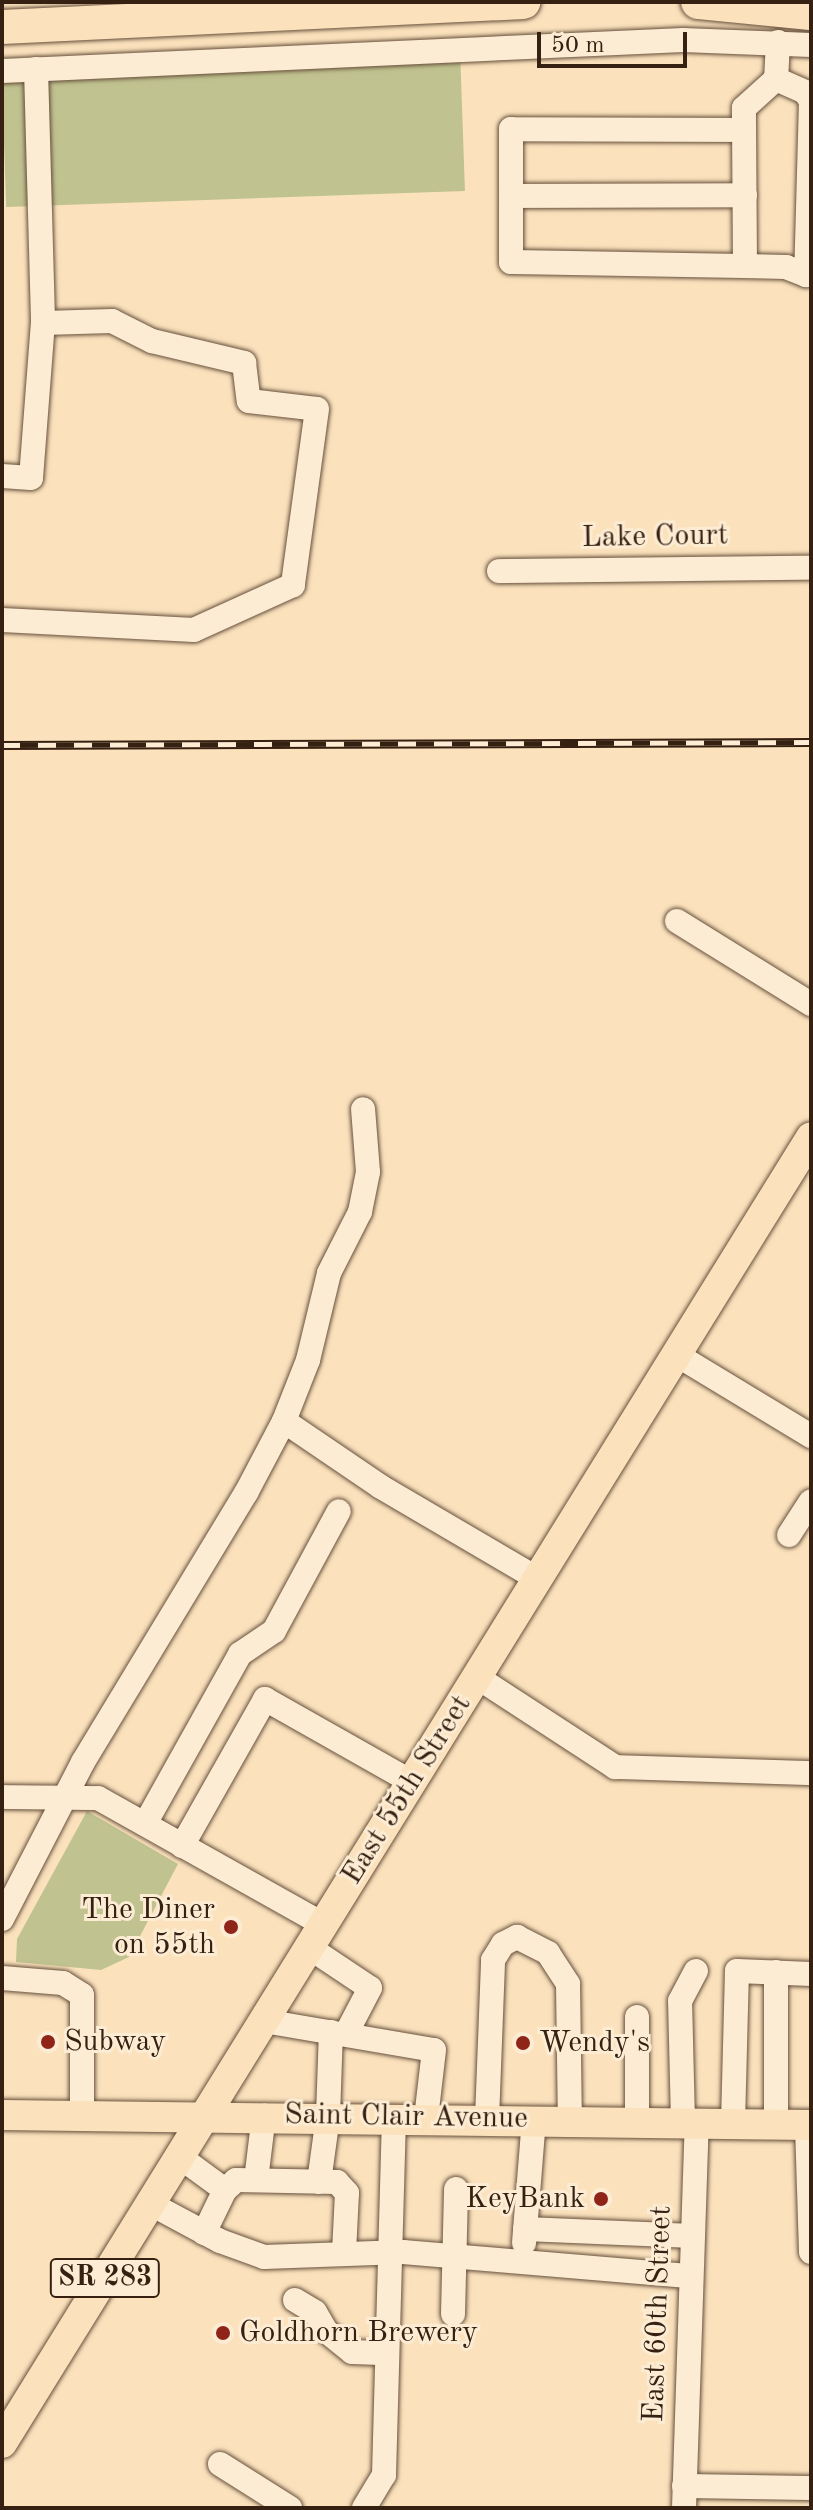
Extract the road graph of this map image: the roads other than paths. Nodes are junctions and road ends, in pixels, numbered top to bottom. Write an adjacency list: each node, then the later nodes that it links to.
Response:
1 (523, 2): 4 (highway)
2 (698, 2): 3 (highway)
3 (811, 13)
4 (2, 27)
5 (778, 42): 6 (street); 7 (street); 9 (street)
6 (811, 45)
7 (36, 69): 8 (street); 16 (street)
8 (2, 71)
9 (776, 79): 10 (street); 11 (street)
10 (811, 101): 15 (street)
11 (744, 130): 12 (street); 13 (street)
12 (745, 195): 13 (street); 14 (street)
13 (511, 196): 14 (street)
14 (745, 266): 15 (street)
15 (809, 274)
16 (43, 323): 17 (street); 20 (street)
17 (2, 476)
18 (811, 568): 19 (street, Lake Court)
19 (499, 571)
20 (2, 620)
21 (677, 921): 22 (street)
22 (811, 1004)
23 (363, 1109): 26 (street)
24 (811, 1137): 25 (main road, East 55th Street)
25 (677, 1355): 27 (street); 31 (main road, East 55th Street)
26 (284, 1421): 31 (street); 35 (street)
27 (811, 1436)
28 (811, 1501): 30 (street)
29 (339, 1511): 37 (street)
30 (789, 1535)
31 (538, 1579): 32 (main road, East 55th Street)
32 (477, 1677): 33 (street); 34 (main road, East 55th Street)
33 (811, 1773)
34 (412, 1782): 38 (street); 40 (main road, East 55th Street)
35 (68, 1795): 36 (street); 37 (street); 39 (street)
36 (2, 1797)
37 (145, 1824): 38 (street)
38 (182, 1846): 40 (street)
39 (2, 1919)
40 (317, 1937): 46 (main road, East 55th Street); 47 (street)
41 (696, 1971): 59 (street, East 60th Street)
42 (776, 1972): 43 (street); 60 (street); 61 (street)
43 (811, 1974)
44 (2, 1978): 50 (street)
45 (637, 2017): 58 (street)
46 (264, 2021): 47 (street); 48 (main road, East 55th Street)
47 (338, 2033): 52 (street); 54 (street)
48 (207, 2114): 50 (main road, Saint Clair Avenue); 51 (main road, Saint Clair Avenue); 63 (main road, East 55th Street / SR 283)
49 (2, 2115): 50 (main road, Saint Clair Avenue)
50 (82, 2115)
51 (264, 2115): 52 (main road, Saint Clair Avenue); 64 (street)
52 (328, 2116): 53 (main road, Saint Clair Avenue); 65 (street)
53 (394, 2117): 54 (main road, Saint Clair Avenue); 72 (street)
54 (426, 2118): 55 (main road, Saint Clair Avenue)
55 (487, 2119): 56 (main road, Saint Clair Avenue); 57 (street)
56 (534, 2119): 57 (main road, Saint Clair Avenue); 69 (street)
57 (570, 2120): 58 (main road, Saint Clair Avenue)
58 (637, 2122): 59 (main road, Saint Clair Avenue)
59 (690, 2122): 60 (main road, Saint Clair Avenue); 71 (street, East 60th Street)
60 (733, 2123): 61 (main road, Saint Clair Avenue)
61 (776, 2124): 62 (main road, Saint Clair Avenue)
62 (809, 2125): 73 (street)
63 (180, 2157): 67 (street); 68 (main road, East 55th Street / SR 283)
64 (256, 2180): 65 (street); 67 (street)
65 (319, 2182): 74 (street)
66 (456, 2189): 75 (street)
67 (225, 2190): 70 (street)
68 (151, 2204): 70 (street); 81 (main road, East 55th Street / SR 283)
69 (525, 2229): 71 (street); 76 (street)
70 (204, 2233): 74 (street)
71 (693, 2236): 77 (street, East 60th Street)
72 (390, 2251): 74 (street); 75 (street); 80 (street)
73 (811, 2252)
74 (344, 2253)
75 (454, 2254): 76 (street); 79 (street)
76 (522, 2265): 77 (street)
77 (691, 2276): 84 (street, East 60th Street)
78 (295, 2300): 80 (street)
79 (453, 2314)
80 (387, 2353): 86 (street)
81 (4, 2437)
82 (220, 2464): 85 (street)
83 (811, 2488): 84 (street)
84 (684, 2497)
85 (290, 2508)
86 (364, 2508)

